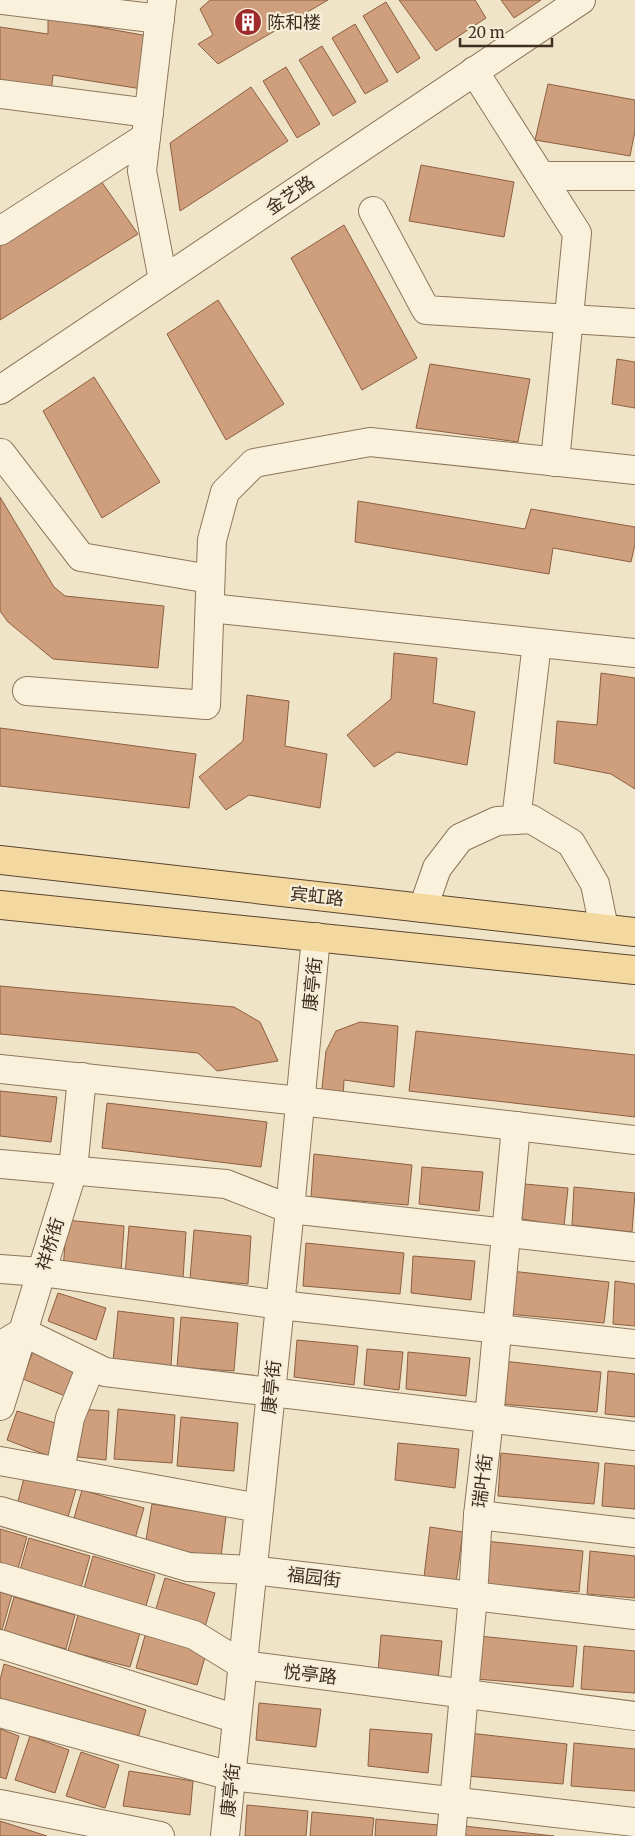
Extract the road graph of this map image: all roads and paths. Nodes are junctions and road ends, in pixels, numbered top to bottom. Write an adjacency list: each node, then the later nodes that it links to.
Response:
1 (3, 0): 3 (street)
2 (581, 0): 4 (street, 金艺路)
3 (161, 10): 6 (street)
4 (474, 71): 7 (street); 11 (street, 金艺路)
5 (0, 94): 6 (street)
6 (148, 125): 10 (street); 11 (street)
7 (541, 176): 8 (street); 12 (street)
8 (635, 176)
9 (373, 211): 12 (street)
10 (0, 231)
11 (163, 280): 14 (street, 金艺路)
12 (569, 319): 13 (street); 16 (street)
13 (635, 323)
14 (0, 390)
15 (2, 453): 18 (street)
16 (555, 462): 17 (street); 18 (street)
17 (635, 470)
18 (210, 579): 19 (street)
19 (210, 608): 20 (street); 22 (street)
20 (537, 643): 21 (street); 23 (street)
21 (635, 653)
22 (27, 691)
23 (516, 820): 26 (street); 27 (street)
24 (0, 860): 26 (main road, 宾虹路)
25 (0, 904): 29 (main road)
26 (423, 908): 27 (main road, 宾虹路)
27 (604, 928): 28 (main road, 宾虹路)
28 (635, 932)
29 (316, 937): 30 (main road); 33 (street, 康亭街)
30 (635, 970)
31 (0, 1069): 32 (street)
32 (82, 1077): 33 (street); 37 (street, 祥桥街)
33 (300, 1100): 34 (street); 38 (street, 康亭街)
34 (516, 1126): 35 (street); 39 (street, 瑞叶街)
35 (635, 1140)
36 (0, 1164): 37 (street)
37 (73, 1170): 38 (street); 42 (street, 祥桥街)
38 (290, 1210): 39 (street); 43 (street, 康亭街)
39 (506, 1233): 40 (street); 44 (street, 瑞叶街)
40 (635, 1247)
41 (0, 1268): 42 (street)
42 (41, 1272): 43 (street); 45 (street, 祥桥街)
43 (280, 1305): 44 (street); 48 (street, 康亭街)
44 (498, 1329): 46 (street); 50 (street, 瑞叶街)
45 (11, 1339): 47 (street); 49 (street, 祥桥街)
46 (635, 1344)
47 (91, 1366): 48 (street); 53 (street)
48 (271, 1392): 50 (street); 54 (street, 康亭街)
49 (0, 1406)
50 (489, 1418): 51 (street); 56 (street, 瑞叶街)
51 (635, 1436)
52 (0, 1461): 53 (street)
53 (60, 1471): 54 (street)
54 (259, 1508): 58 (street, 康亭街)
55 (0, 1511): 58 (street, 福园街)
56 (478, 1516): 57 (street); 60 (street, 瑞叶街)
57 (635, 1533)
58 (252, 1570): 60 (street, 福园街); 63 (street, 康亭街)
59 (0, 1577): 63 (street, 悦亭路)
60 (473, 1596): 61 (street, 福园街); 64 (street, 瑞叶街)
61 (635, 1614)
62 (0, 1644): 67 (street)
63 (243, 1665): 64 (street, 悦亭路); 67 (street, 康亭街)
64 (464, 1694): 66 (street, 悦亭路); 69 (street, 瑞叶街)
65 (0, 1713): 68 (street)
66 (635, 1716)
67 (237, 1719): 68 (street, 康亭街)
68 (231, 1776): 69 (street); 73 (street, 康亭街)
69 (454, 1801): 71 (street); 74 (street, 瑞叶街)
70 (0, 1804): 72 (street)
71 (635, 1822)
72 (160, 1836)
73 (225, 1836)
74 (451, 1836)

